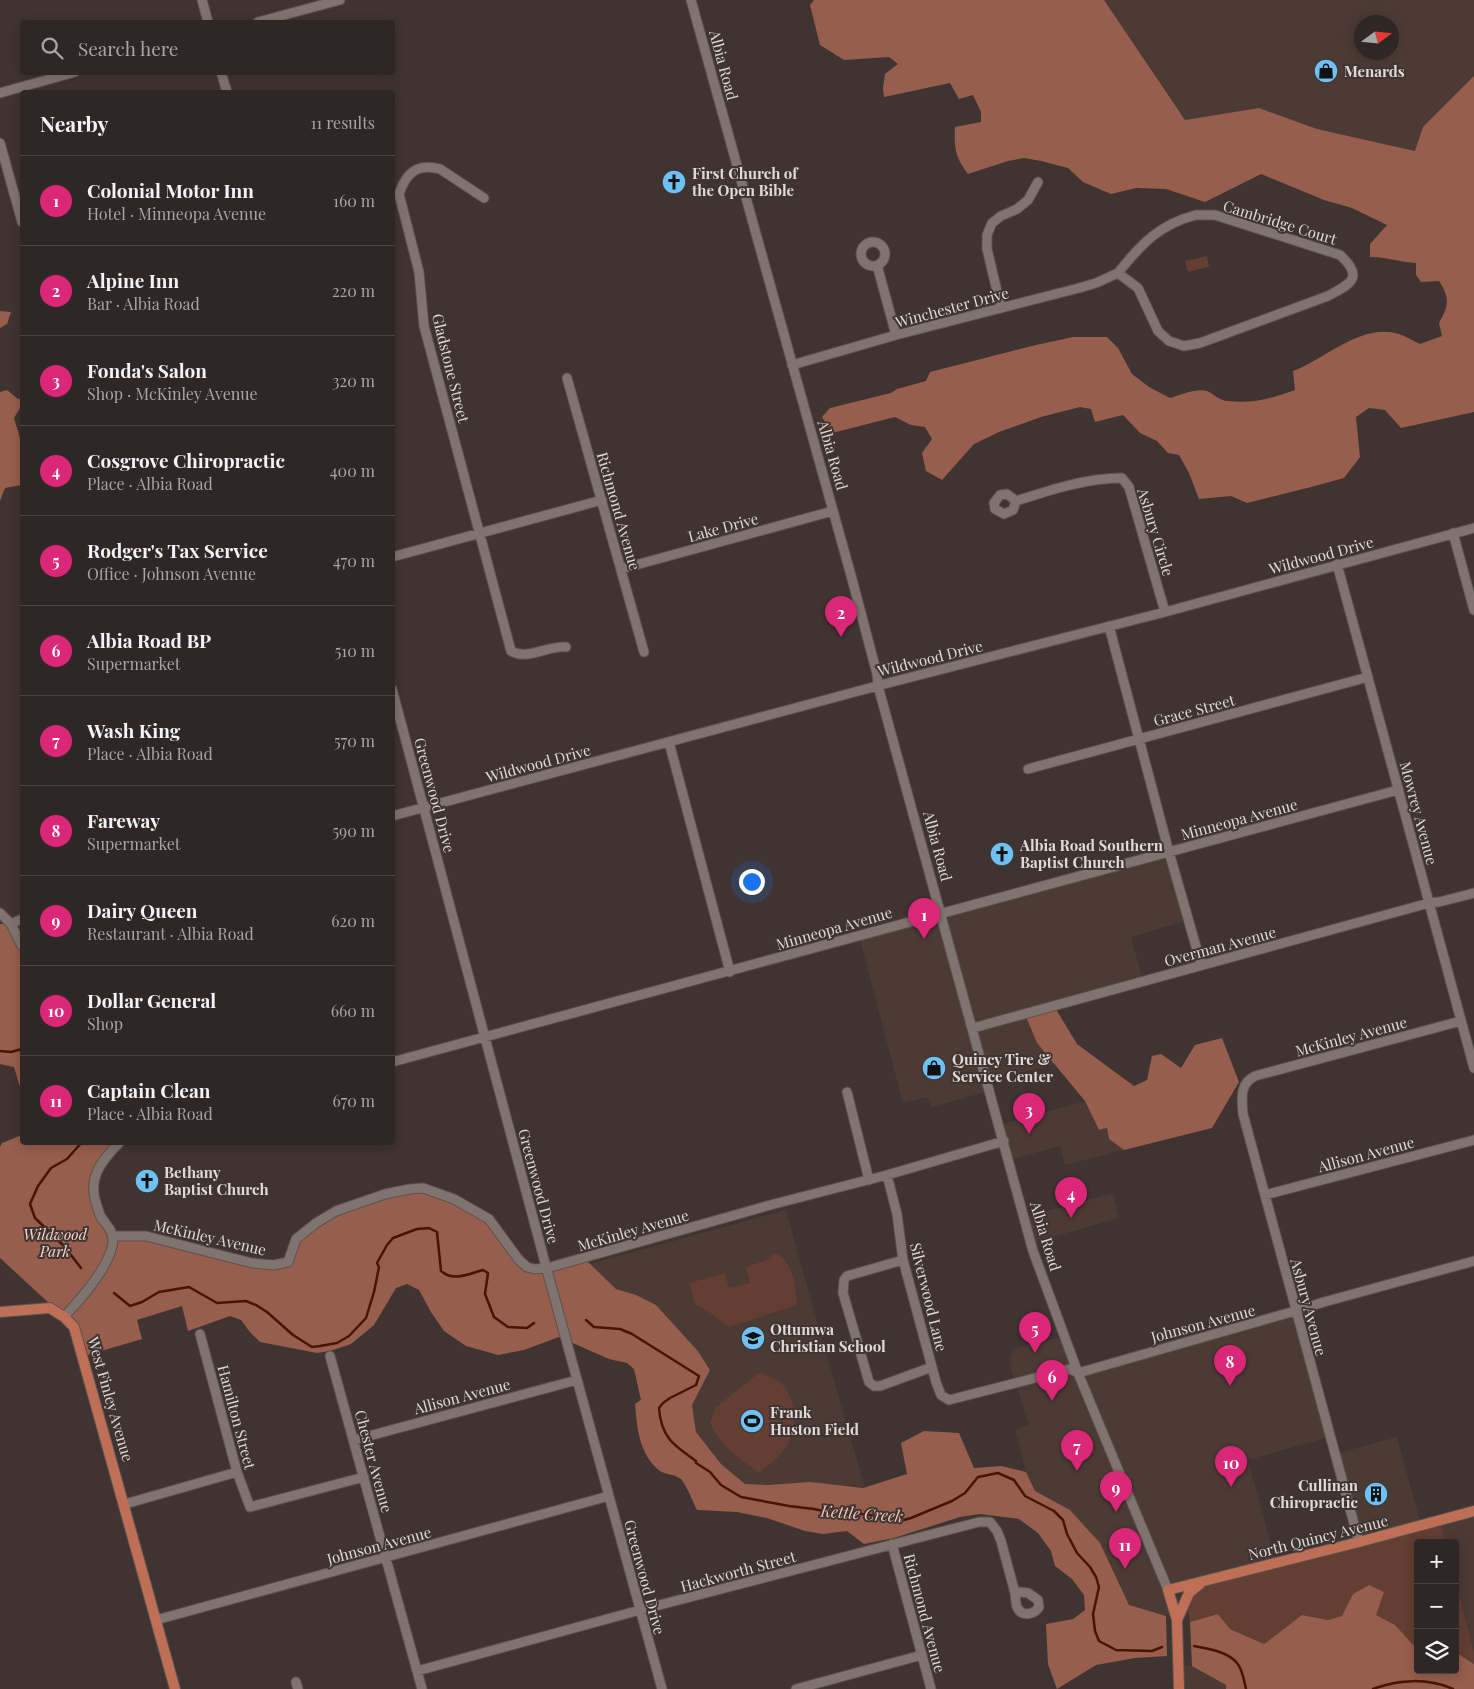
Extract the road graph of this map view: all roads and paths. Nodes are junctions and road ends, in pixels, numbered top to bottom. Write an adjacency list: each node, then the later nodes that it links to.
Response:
1 (202, 0): 4 (street)
2 (340, 0): 5 (street)
3 (691, 0): 18 (street, Albia Road)
4 (207, 20)
5 (265, 20)
6 (64, 75): 9 (street)
7 (222, 75): 8 (street)
8 (226, 90)
9 (0, 93)
10 (0, 143): 13 (street)
11 (1038, 182): 16 (street)
12 (484, 198): 24 (street, Gladstone Street)
13 (20, 215)
14 (877, 265): 17 (street)
15 (1118, 273): 15 (street, Cambridge Court); 16 (street, Winchester Drive)
16 (1002, 308): 17 (street, Winchester Drive)
17 (896, 335): 18 (street, Winchester Drive)
18 (792, 365): 22 (street, Albia Road)
19 (567, 378): 20 (street, Richmond Avenue)
20 (602, 500): 24 (street); 28 (street, Richmond Avenue)
21 (1016, 500): 30 (street, Asbury Circle)
22 (833, 511): 28 (street, Lake Drive); 35 (street, Albia Road)
23 (1474, 528): 25 (street, Wildwood Drive)
24 (479, 533): 26 (street); 32 (street, Gladstone Street)
25 (1453, 533): 27 (street, Wildwood Drive); 29 (street)
26 (395, 556)
27 (1337, 564): 30 (street, Wildwood Drive); 34 (street, Mowrey Avenue)
28 (621, 569): 33 (street, Richmond Avenue)
29 (1474, 610)
30 (1165, 612): 31 (street, Wildwood Drive)
31 (1109, 626): 35 (street, Wildwood Drive); 37 (street)
32 (566, 647)
33 (644, 652)
34 (1368, 677): 37 (street, Grace Street); 40 (street, Mowrey Avenue)
35 (878, 686): 38 (street, Wildwood Drive); 47 (street, Albia Road)
36 (395, 700): 41 (street, Greenwood Drive)
37 (1140, 739): 39 (street, Grace Street); 43 (street)
38 (669, 742): 41 (street, Wildwood Drive); 52 (street)
39 (1028, 769)
40 (1398, 790): 43 (street, Minneopa Avenue); 45 (street, Mowrey Avenue)
41 (424, 808): 42 (street, Wildwood Drive); 55 (street, Greenwood Drive)
42 (395, 815)
43 (1169, 852): 47 (street, Minneopa Avenue); 51 (street)
44 (1474, 892): 45 (street, Overman Avenue)
45 (1429, 903): 51 (street, Overman Avenue); 53 (street, Mowrey Avenue)
46 (0, 913): 49 (street)
47 (941, 913): 52 (street, Minneopa Avenue); 54 (street, Albia Road)
48 (20, 920): 49 (street)
49 (11, 924): 50 (street)
50 (20, 942)
51 (1201, 964): 54 (street, Overman Avenue)
52 (730, 972): 55 (street, Minneopa Avenue)
53 (1461, 1021): 57 (street, Mowrey Avenue); 58 (street, McKinley Avenue)
54 (973, 1028): 61 (street, Albia Road)
55 (486, 1037): 56 (street, Minneopa Avenue); 69 (street, Greenwood Drive)
56 (395, 1061)
57 (1474, 1068)
58 (1249, 1079): 65 (street, Asbury Avenue)
59 (847, 1092): 64 (street)
60 (1474, 1140): 65 (street, Allison Avenue)
61 (1004, 1141): 63 (street, McKinley Avenue); 76 (street, Albia Road)
62 (117, 1145): 66 (street)
63 (887, 1175): 64 (street, McKinley Avenue); 67 (street, Silverwood Lane)
64 (869, 1180): 69 (street, McKinley Avenue)
65 (1265, 1195): 70 (street, Asbury Avenue)
66 (113, 1236): 69 (street, McKinley Avenue); 72 (street)
67 (903, 1260): 75 (street, Silverwood Lane); 75 (street)
68 (1474, 1261): 70 (street, Johnson Avenue)
69 (547, 1268): 77 (street, Greenwood Drive)
70 (1296, 1311): 76 (street, Johnson Avenue); 85 (street, Asbury Avenue)
71 (0, 1312): 72 (main road)
72 (64, 1317): 83 (main road, West Finley Avenue)
73 (200, 1334): 80 (street, Hamilton Street)
74 (330, 1356): 79 (street, Chester Avenue)
75 (932, 1367): 78 (street, Silverwood Lane)
76 (1078, 1373): 78 (street, Johnson Avenue); 89 (street, Albia Road)
77 (577, 1380): 79 (street, Allison Avenue); 82 (street, Greenwood Drive)
78 (941, 1396)
79 (354, 1440): 81 (street, Chester Avenue)
80 (237, 1472): 81 (street, Hamilton Street); 83 (street)
81 (364, 1477): 87 (street, Chester Avenue)
82 (609, 1496): 87 (street, Johnson Avenue); 91 (street, Greenwood Drive)
83 (124, 1504): 92 (main road, West Finley Avenue)
84 (1474, 1511): 85 (main road, North Quincy Avenue)
85 (1359, 1542): 88 (main road, North Quincy Avenue)
86 (892, 1544): 90 (street, Hackworth Street); 91 (street, Hackworth Street); 94 (street, Richmond Avenue)
87 (386, 1558): 92 (street, Johnson Avenue); 95 (street, Chester Avenue)
88 (1204, 1581): 89 (main road, North Quincy Avenue); 93 (main road)
89 (1168, 1590): 93 (main road, Albia Road)
90 (1015, 1593)
91 (640, 1610): 95 (street, Hackworth Street); 98 (street, Greenwood Drive)
92 (156, 1620): 96 (main road, West Finley Avenue)
93 (1177, 1620): 101 (main road, Albia Road)
94 (922, 1655): 99 (street); 100 (street, Richmond Avenue)
95 (417, 1671): 97 (street, Chester Avenue)
96 (175, 1689)
97 (422, 1689)
98 (662, 1689)
99 (796, 1689)
100 (931, 1689)
101 (1179, 1689)

